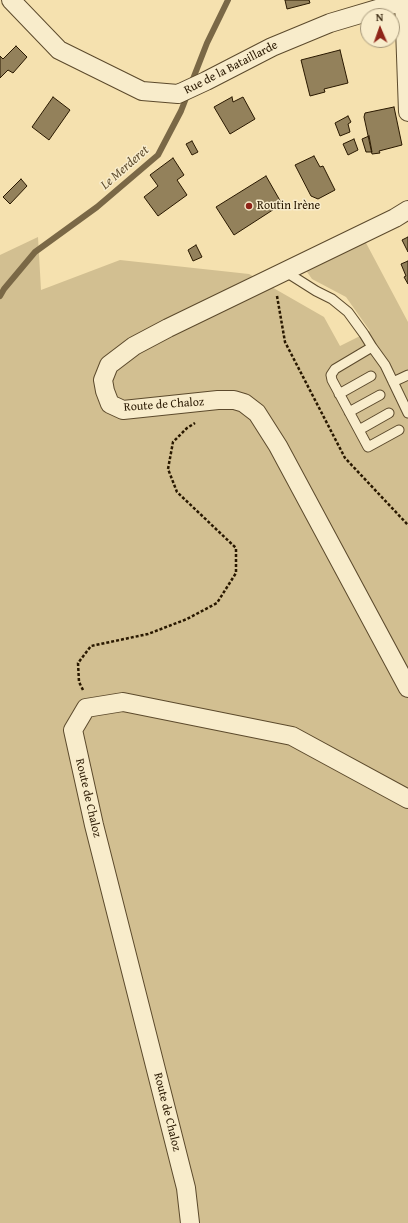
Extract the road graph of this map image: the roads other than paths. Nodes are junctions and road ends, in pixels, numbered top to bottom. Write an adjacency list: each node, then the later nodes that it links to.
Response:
1 (11, 0): 2 (street, Rue de la Bataillarde)
2 (404, 1): 3 (street)
3 (408, 112)
4 (408, 210): 5 (street, Route de Chaloz)
5 (280, 275): 6 (lane); 17 (street, Route de Chaloz)
6 (372, 347): 9 (lane); 10 (lane)
7 (408, 375): 9 (lane)
8 (371, 376): 10 (lane)
9 (393, 382): 12 (lane)
10 (339, 394): 13 (lane)
11 (380, 395): 13 (lane)
12 (407, 406)
13 (350, 412): 15 (lane)
14 (389, 413): 15 (lane)
15 (359, 430): 16 (lane)
16 (399, 430)
17 (408, 688)
18 (408, 799): 19 (street, Route de Chaloz)
19 (190, 1223)

